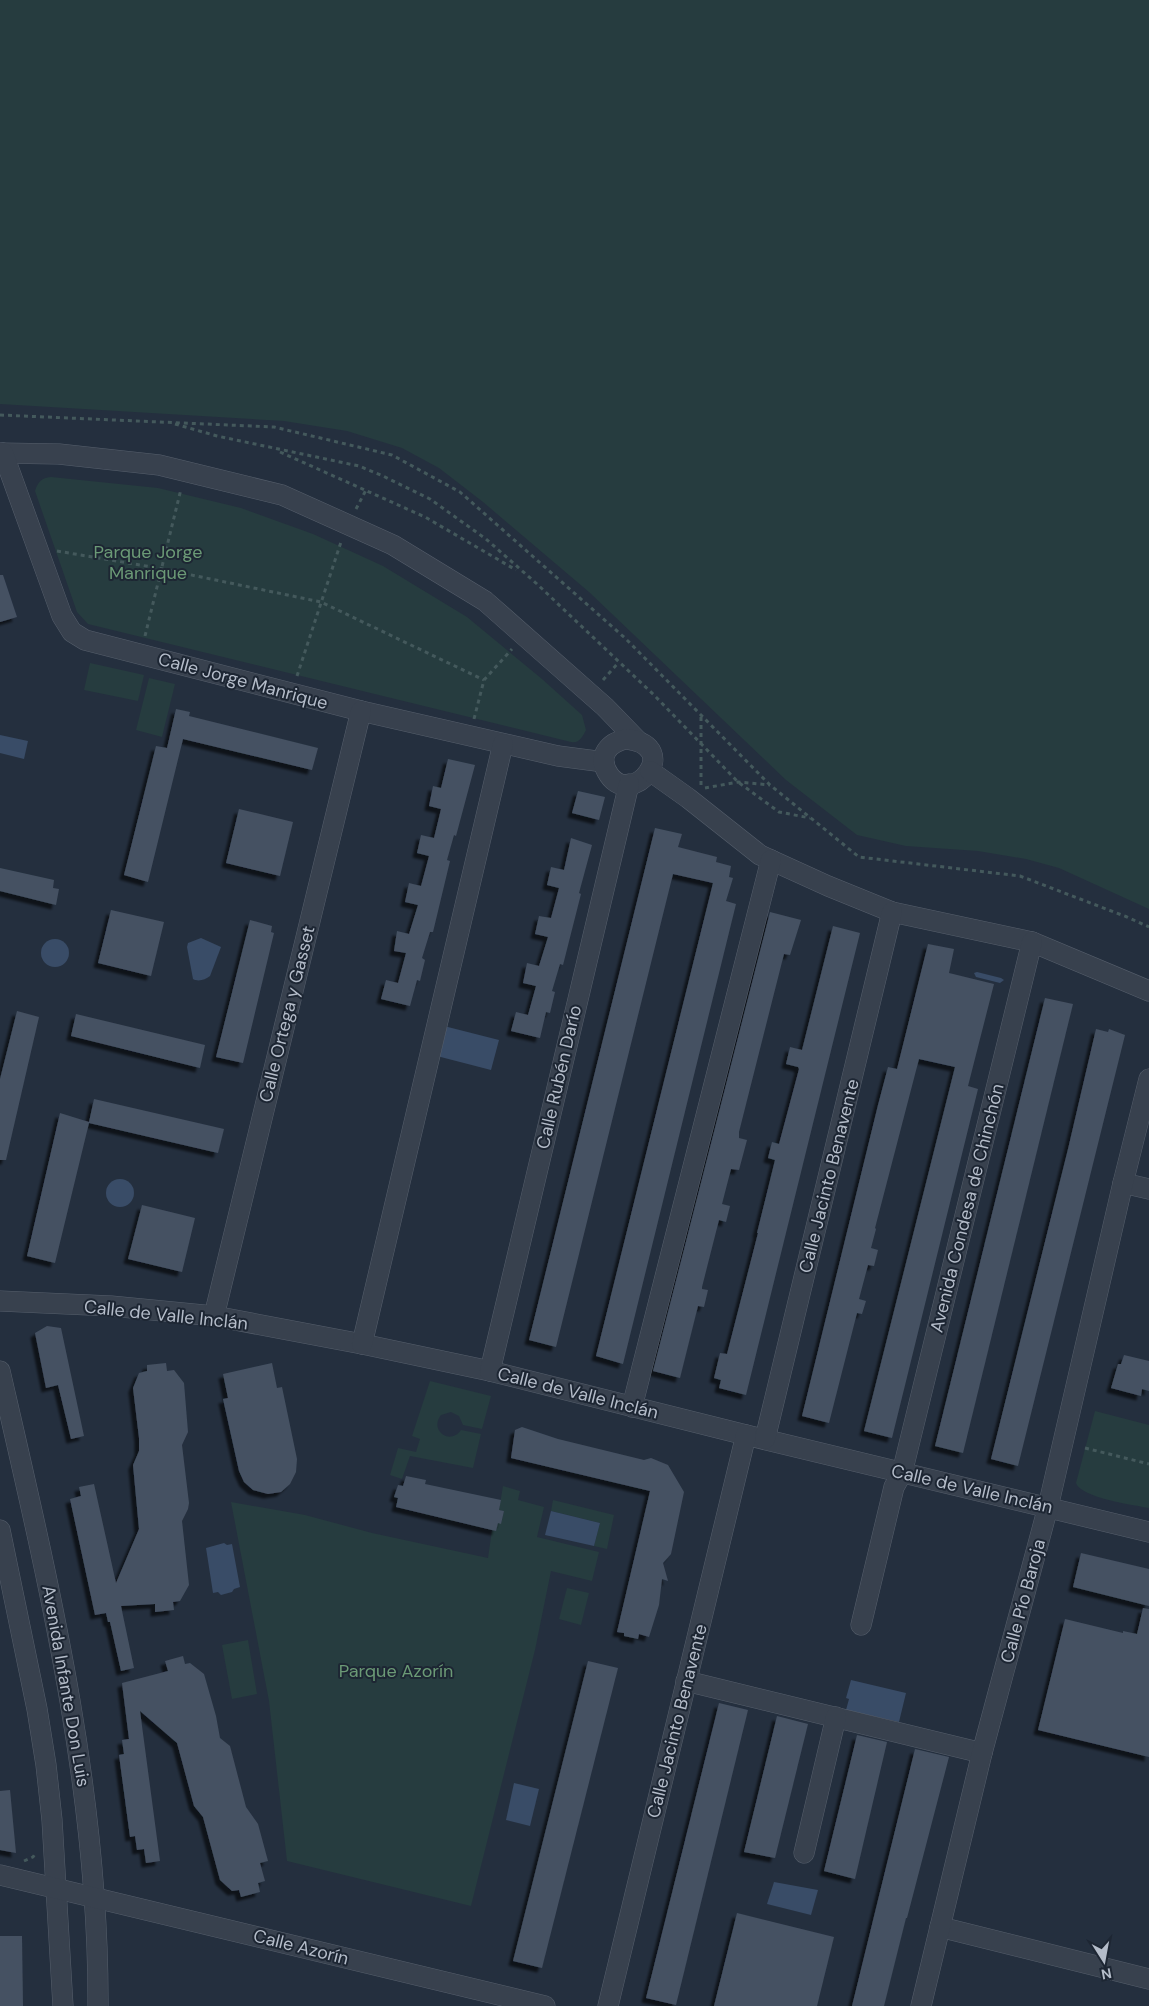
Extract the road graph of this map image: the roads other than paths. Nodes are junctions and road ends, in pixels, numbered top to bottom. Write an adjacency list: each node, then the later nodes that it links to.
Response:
1 (1, 453): 2 (street); 3 (street, Calle Jorge Manrique)
2 (598, 701): 4 (street); 6 (street)
3 (360, 711): 5 (street, Calle Jorge Manrique); 17 (street, Calle Ortega y Gasset)
4 (637, 740): 6 (street); 7 (street)
5 (503, 744): 6 (street, Calle Jorge Manrique); 18 (street)
6 (607, 753): 8 (street)
7 (650, 771): 8 (street); 9 (street)
8 (628, 784): 20 (street, Calle Rubén Darío)
9 (771, 860): 10 (street); 21 (street)
10 (892, 912): 11 (street); 22 (street, Calle Jacinto Benavente)
11 (1032, 942): 12 (street); 23 (street, Avenida Condesa de Chinchón)
12 (1149, 991)
13 (1149, 1079): 14 (street, Calle Pío Baroja)
14 (1123, 1183): 15 (street); 24 (street, Calle Pío Baroja)
15 (1149, 1189)
16 (0, 1300): 17 (street, Calle de Valle Inclán)
17 (214, 1316): 18 (street, Calle de Valle Inclán)
18 (362, 1344): 20 (street, Calle de Valle Inclán)
19 (0, 1371): 34 (street, Avenida Infante Don Luis)
20 (490, 1371): 21 (street, Calle de Valle Inclán)
21 (632, 1407): 22 (street, Calle de Valle Inclán)
22 (756, 1437): 23 (street, Calle de Valle Inclán); 28 (street, Calle Jacinto Benavente)
23 (902, 1473): 24 (street, Calle de Valle Inclán); 27 (street, Avenida Condesa de Chinchón)
24 (1048, 1507): 26 (street, Calle de Valle Inclán); 30 (street, Calle Pío Baroja)
25 (0, 1530): 33 (street, Avenida Infante Don Luis)
26 (1149, 1532)
27 (861, 1625)
28 (686, 1681): 29 (street); 40 (street, Calle Jacinto Benavente)
29 (836, 1717): 30 (street); 31 (street)
30 (982, 1753): 35 (street, Calle Pío Baroja)
31 (804, 1853)
32 (0, 1875): 33 (street, Calle Azorín)
33 (56, 1888): 34 (street, Calle Azorín); 37 (street, Avenida Infante Don Luis)
34 (95, 1897): 38 (street, Avenida Infante Don Luis); 39 (street, Calle Azorín)
35 (940, 1927): 36 (street); 41 (street, Calle Pío Baroja)
36 (1149, 1979)
37 (63, 2006)
38 (98, 2006)
39 (545, 2006)
40 (608, 2006)
41 (921, 2006)

